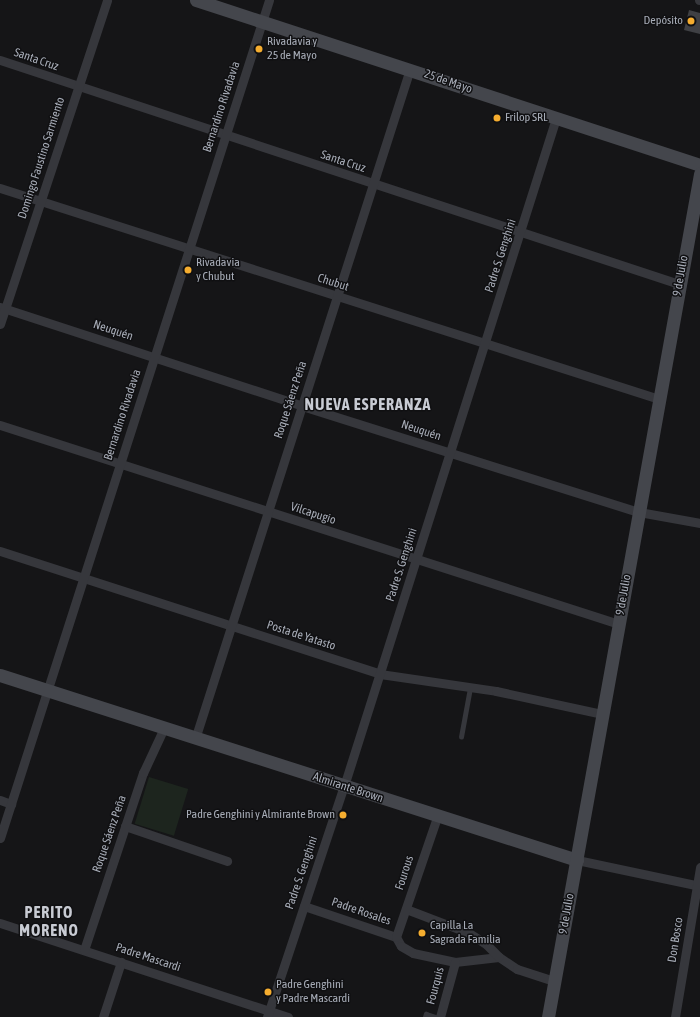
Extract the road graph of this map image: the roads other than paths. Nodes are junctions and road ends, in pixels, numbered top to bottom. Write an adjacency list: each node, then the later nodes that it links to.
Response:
1 (107, 0): 7 (street, Domingo Faustino Sarmiento)
2 (196, 0): 4 (street, 25 de Mayo)
3 (269, 0): 4 (street, Bernardino Rivadavia)
4 (262, 21): 6 (street, 25 de Mayo); 9 (street, Bernardino Rivadavia)
5 (0, 60): 7 (street, Santa Cruz)
6 (410, 69): 8 (street, 25 de Mayo); 12 (street, Roque Sáenz Peña)
7 (78, 87): 9 (street, Santa Cruz); 14 (street, Domingo Faustino Sarmiento)
8 (556, 118): 10 (street, 25 de Mayo); 15 (street, Padre S. Genghini)
9 (225, 135): 12 (street, Santa Cruz); 16 (street, Bernardino Rivadavia)
10 (700, 165)
11 (700, 174): 17 (street, 9 de Julio)
12 (373, 184): 15 (street, Santa Cruz); 18 (street, Roque Sáenz Peña)
13 (0, 188): 14 (street, Chubut)
14 (41, 201): 16 (street, Chubut); 19 (street, Domingo Faustino Sarmiento)
15 (521, 232): 17 (street, Santa Cruz); 21 (street, Padre S. Genghini)
16 (189, 249): 18 (street, Chubut); 22 (street, Bernardino Rivadavia)
17 (679, 284): 23 (street, 9 de Julio)
18 (337, 296): 21 (street, Chubut); 24 (street, Roque Sáenz Peña)
19 (3, 308): 20 (street, Domingo Faustino Sarmiento); 22 (street, Neuquén)
20 (0, 324)
21 (485, 344): 23 (street, Chubut); 26 (street, Padre S. Genghini)
22 (154, 358): 24 (street, Neuquén); 27 (street, Bernardino Rivadavia)
23 (659, 400): 29 (street, 9 de Julio)
24 (302, 406): 26 (street, Neuquén); 28 (street, Roque Sáenz Peña)
25 (0, 425): 27 (street, Vilcapugio)
26 (450, 453): 29 (street, Neuquén); 32 (street, Padre S. Genghini)
27 (120, 465): 28 (street, Vilcapugio); 33 (street, Bernardino Rivadavia)
28 (267, 512): 32 (street, Vilcapugio); 35 (street, Roque Sáenz Peña)
29 (639, 512): 30 (street, Neuquén); 34 (street, 9 de Julio)
30 (700, 523)
31 (0, 552): 33 (street, Posta de Yatasto)
32 (415, 560): 34 (street, Vilcapugio); 36 (street, Padre S. Genghini)
33 (85, 579): 35 (street, Posta de Yatasto); 39 (street, Bernardino Rivadavia)
34 (619, 624): 40 (street, 9 de Julio)
35 (231, 626): 36 (street, Posta de Yatasto); 43 (street, Roque Sáenz Peña)
36 (380, 674): 38 (street, Posta de Yatasto); 44 (street, Padre S. Genghini)
37 (0, 675): 39 (street, Almirante Brown)
38 (470, 688): 40 (street, Posta de Yatasto); 42 (lane)
39 (48, 690): 41 (street, Almirante Brown); 46 (street, Bernardino Rivadavia)
40 (602, 714): 50 (street, 9 de Julio)
41 (164, 728): 43 (street, Almirante Brown); 48 (street, Roque Sáenz Peña)
42 (461, 737)
43 (195, 739): 44 (street, Almirante Brown)
44 (344, 786): 47 (street, Almirante Brown); 54 (street, Padre S. Genghini)
45 (0, 800): 46 (street)
46 (11, 804): 49 (street, Bernardino Rivadavia)
47 (436, 817): 50 (street, Almirante Brown); 55 (street, Fourous)
48 (125, 826): 51 (street); 58 (street, Roque Sáenz Peña)
49 (0, 838)
50 (577, 860): 53 (street, Almirante Brown); 62 (street, 9 de Julio)
51 (227, 862)
52 (700, 867): 53 (street, Don Bosco)
53 (698, 885): 70 (street, Don Bosco)
54 (304, 906): 57 (street, Padre Rosales); 63 (street, Padre S. Genghini)
55 (406, 909): 57 (street, Fourous); 59 (street, Padre Rosales)
56 (0, 923): 58 (street, Padre Mascardi)
57 (396, 937): 61 (street, Padre Rosales)
58 (84, 950): 60 (street, Padre Mascardi)
59 (499, 957): 61 (street, Padre Rosales); 62 (street, Padre Rosales)
60 (121, 962): 63 (street, Padre Mascardi); 64 (street)
61 (455, 962): 68 (street, Fourquis)
62 (555, 981): 69 (street, 9 de Julio)
63 (268, 1014): 65 (street, Padre Mascardi)
64 (103, 1017)
65 (288, 1017)
66 (425, 1017): 67 (lane)
67 (436, 1017)
68 (440, 1017)
69 (548, 1017)
70 (675, 1017)

